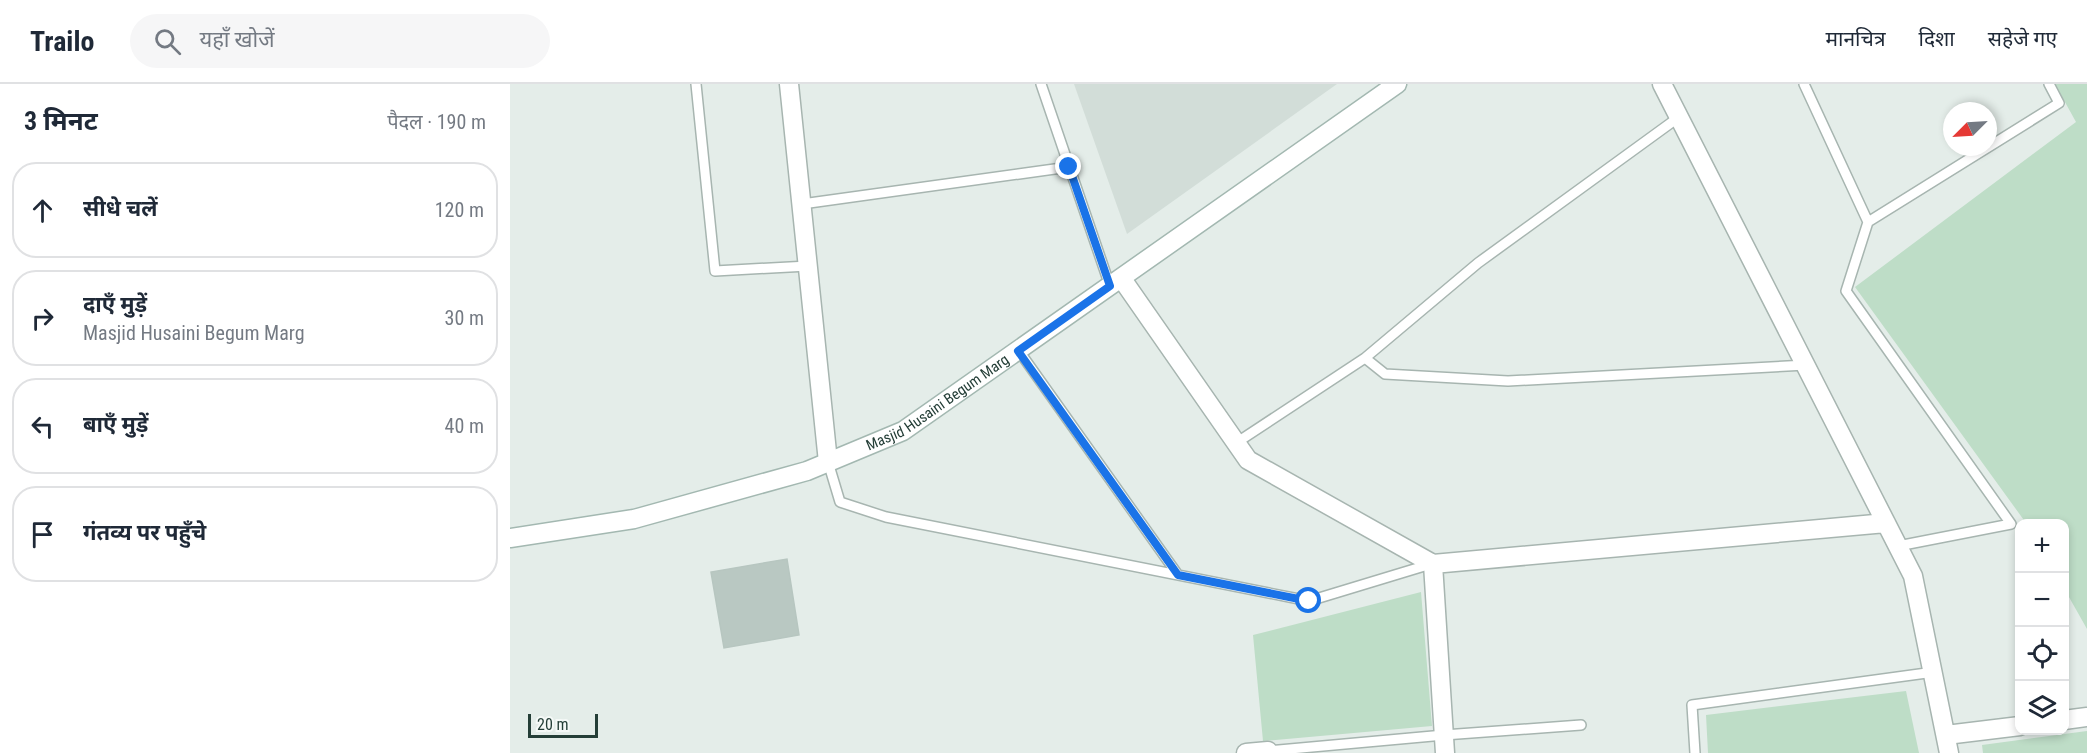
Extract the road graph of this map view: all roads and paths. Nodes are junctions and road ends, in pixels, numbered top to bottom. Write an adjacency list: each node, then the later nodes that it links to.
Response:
1 (696, 84): 12 (lane)
2 (789, 84): 10 (street)
3 (1041, 84): 9 (lane)
4 (1397, 84): 13 (street, Masjid Husaini Begum Marg)
5 (1662, 84): 8 (street)
6 (1804, 84): 11 (lane)
7 (2049, 84): 11 (lane)
8 (1679, 117): 15 (lane); 16 (street)
9 (1069, 167): 10 (lane); 13 (lane)
10 (802, 204): 12 (street)
11 (1868, 222): 21 (lane)
12 (808, 266): 18 (street)
13 (1116, 282): 14 (street, Masjid Husaini Begum Marg); 17 (street)
14 (1018, 351): 18 (street, Masjid Husaini Begum Marg); 23 (lane)
15 (1365, 358): 16 (lane); 17 (lane)
16 (1806, 365): 19 (street)
17 (1236, 443): 22 (street)
18 (828, 462): 20 (street, Masjid Husaini Begum Marg); 23 (lane)
19 (1886, 523): 21 (street); 22 (street)
20 (510, 538)
21 (1898, 546): 24 (street)
22 (1433, 564): 23 (lane); 29 (street)
23 (1178, 575)
24 (1934, 672): 30 (street); 33 (lane)
25 (2087, 717): 26 (street)
26 (2069, 719)
27 (1581, 725): 29 (lane)
28 (2015, 727): 30 (street)
29 (1445, 744): 31 (lane)
30 (1948, 744)
31 (1268, 751): 32 (street)
32 (1246, 753)
33 (1695, 753)

